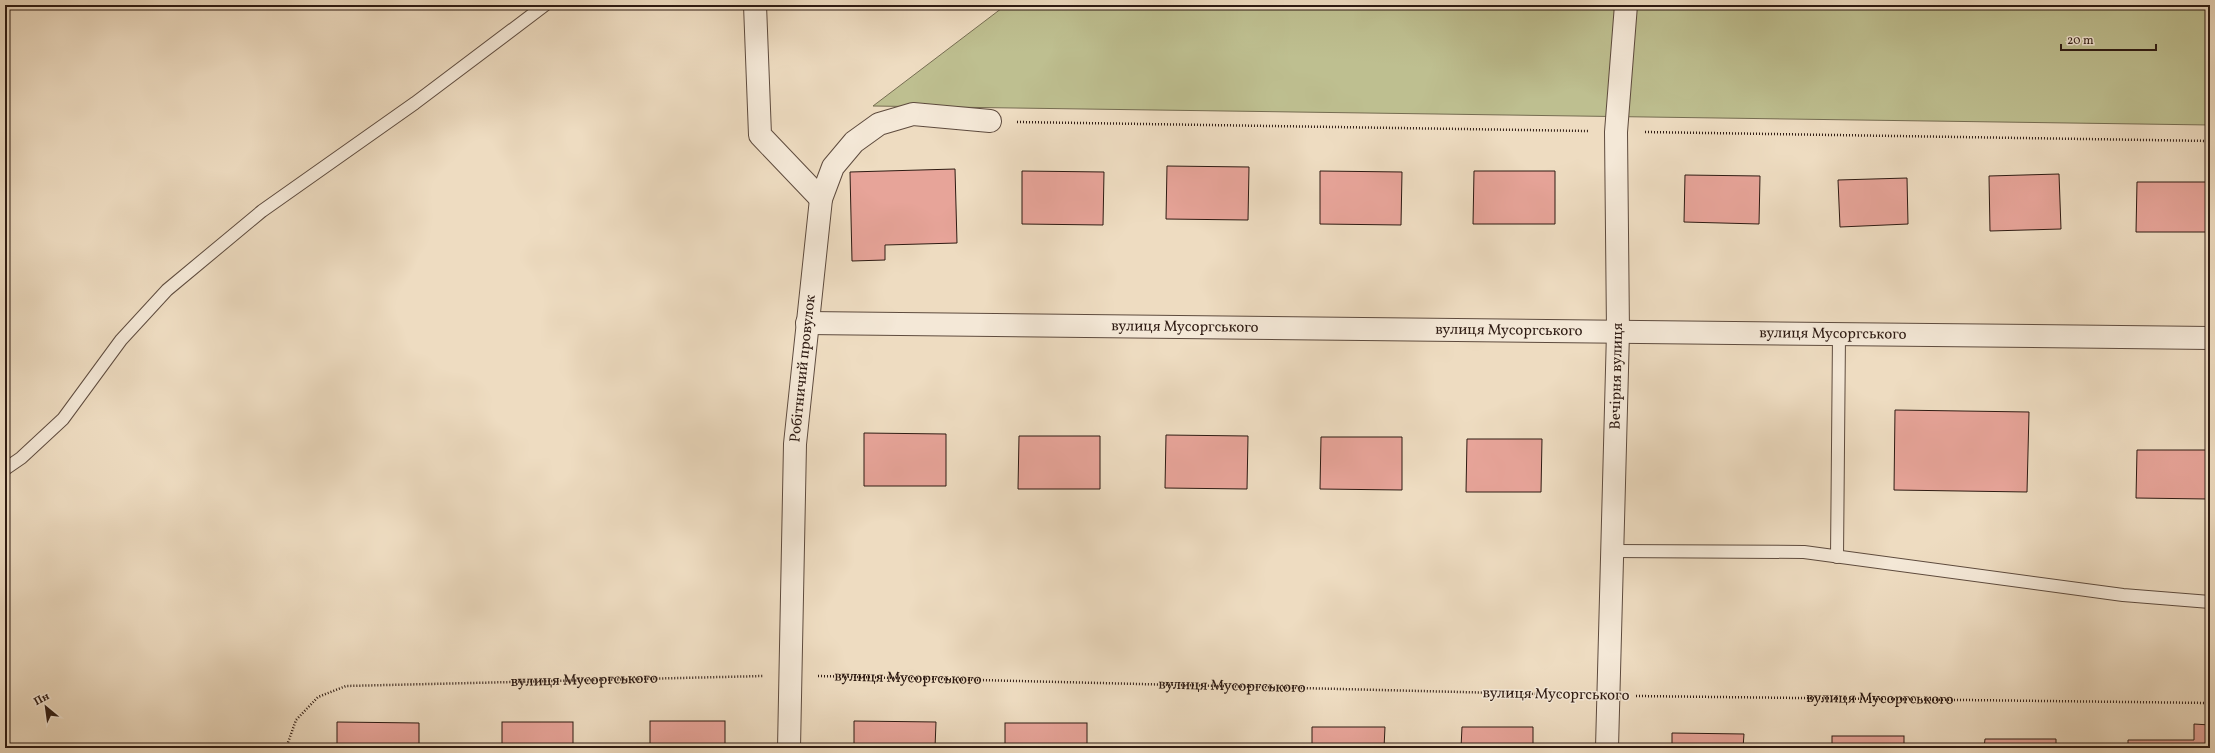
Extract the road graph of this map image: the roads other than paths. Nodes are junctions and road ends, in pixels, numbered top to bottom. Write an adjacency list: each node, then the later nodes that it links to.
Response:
1 (545, 5): 10 (lane)
2 (755, 5): 5 (street)
3 (1626, 5): 7 (street, Вечірня вулиця)
4 (990, 121): 5 (street, Робітничий провулок)
5 (821, 199): 6 (street, Робітничий провулок)
6 (808, 323): 7 (street, вулиця Мусоргського); 14 (street, Робітничий провулок)
7 (1618, 332): 8 (street, вулиця Мусоргського); 11 (street, Вечірня вулиця)
8 (1839, 335): 9 (street, вулиця Мусоргського); 12 (lane)
9 (2210, 338)
10 (5, 469)
11 (1612, 551): 12 (lane); 15 (street, Вечірня вулиця)
12 (1837, 557): 13 (lane)
13 (2210, 602)
14 (789, 748)
15 (1607, 748)

